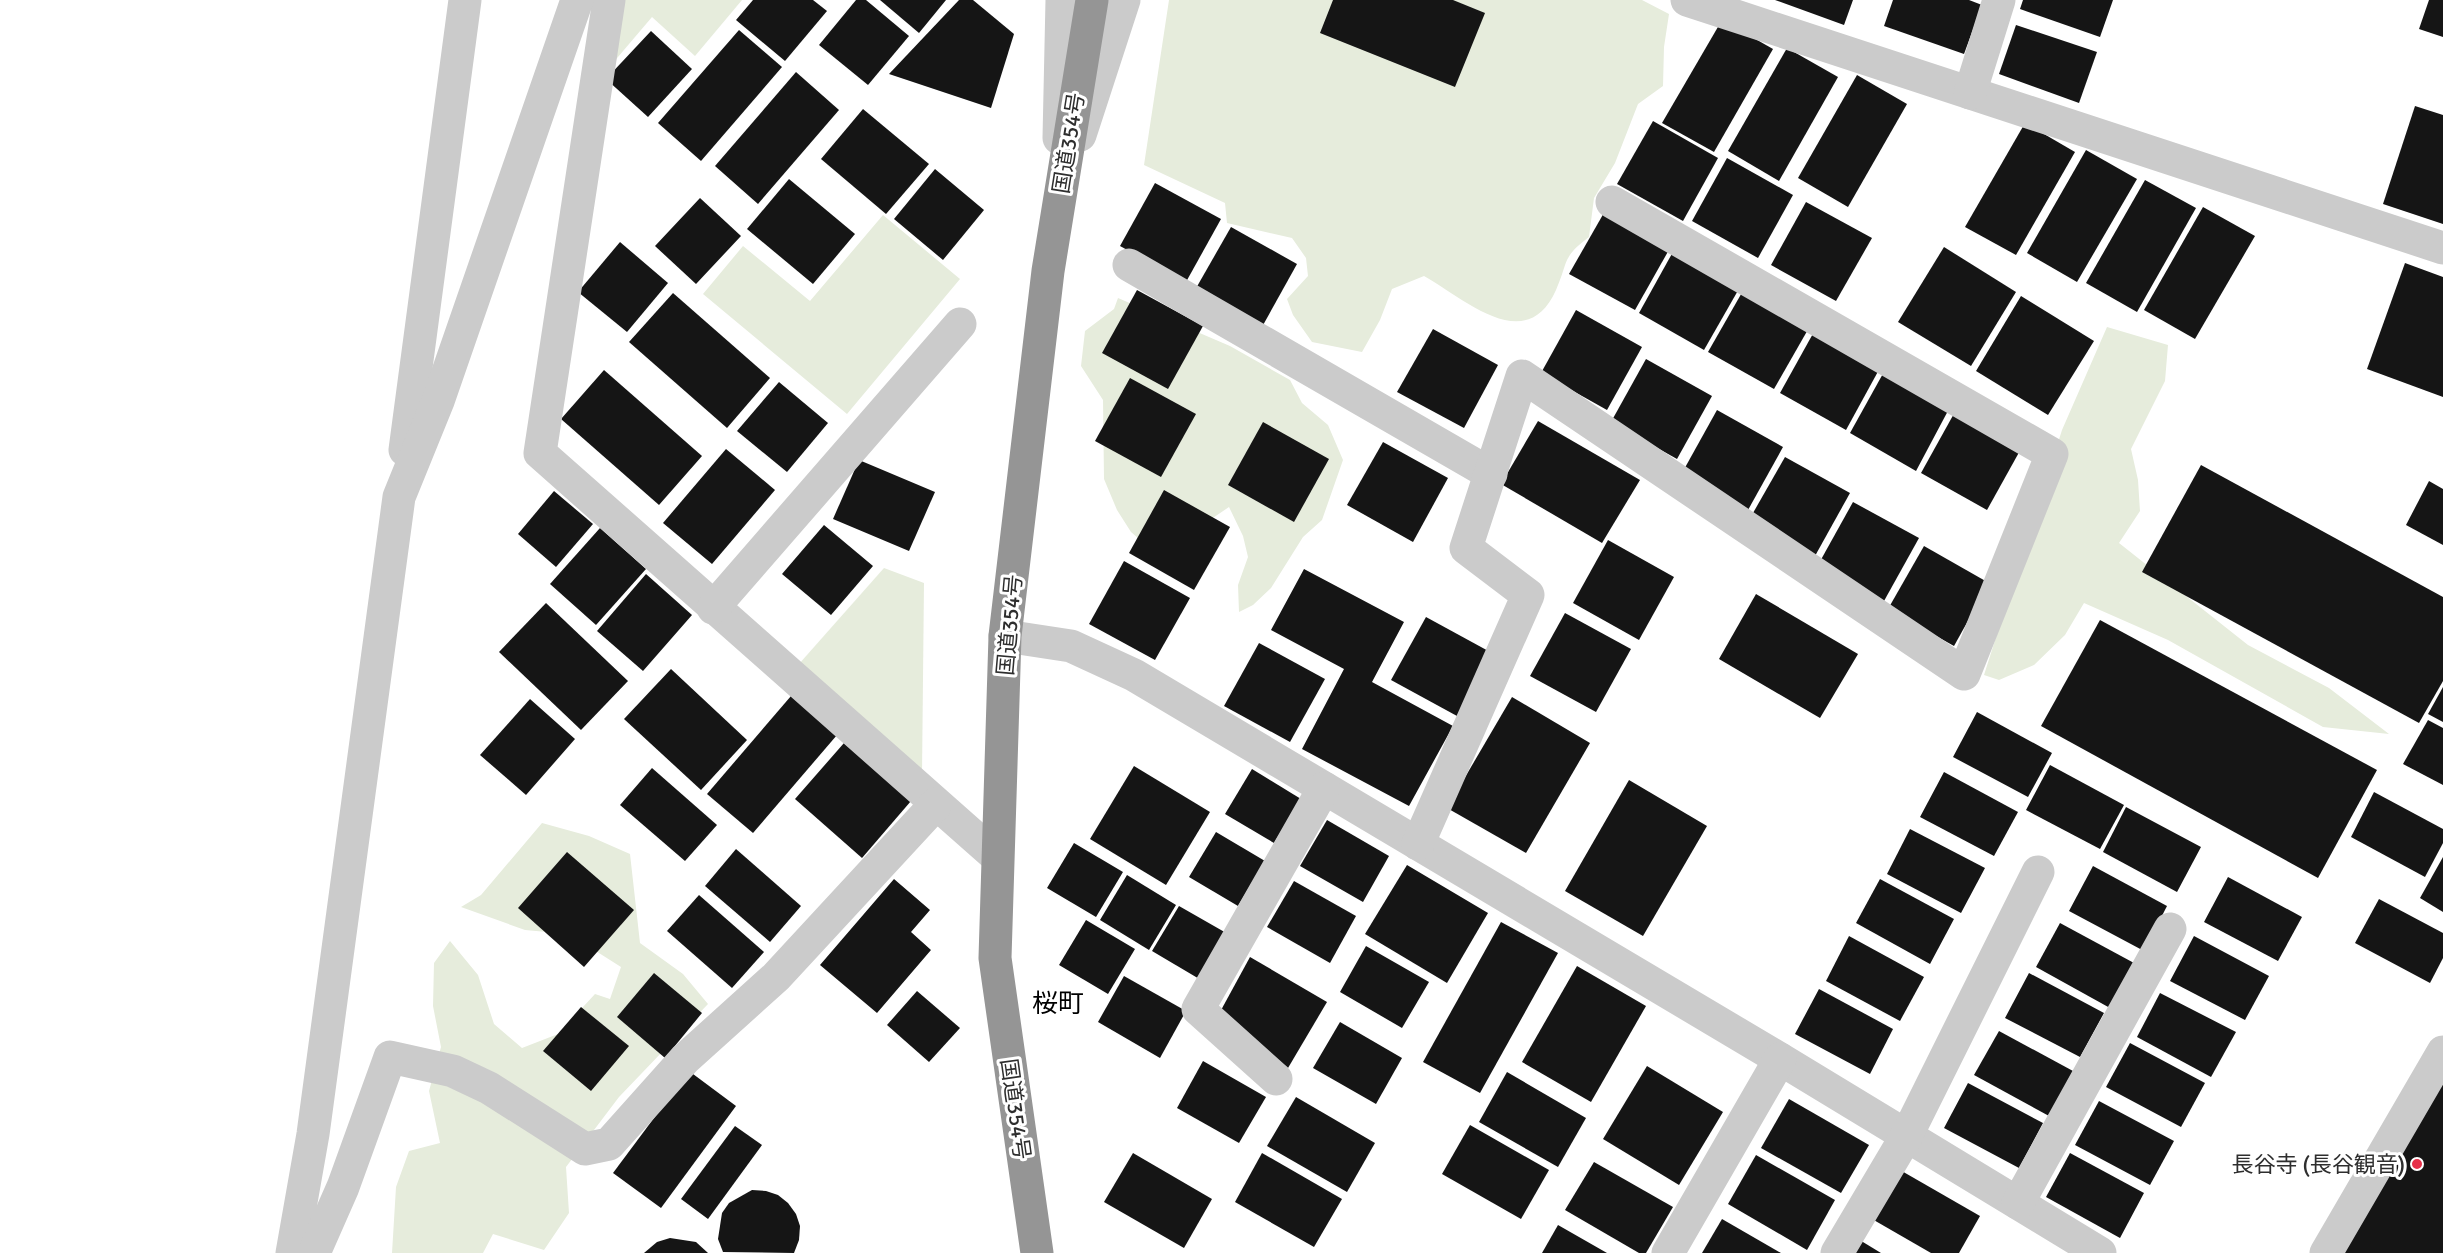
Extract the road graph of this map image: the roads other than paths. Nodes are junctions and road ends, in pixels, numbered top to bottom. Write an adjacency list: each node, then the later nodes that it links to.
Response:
1 (465, 0): 16 (street)
2 (578, 0): 16 (street)
3 (609, 0): 17 (street)
4 (1062, 0): 10 (street)
5 (1092, 0): 10 (highway, 国道354号)
6 (1124, 0): 10 (street)
7 (1687, 0): 9 (street)
8 (1999, 0): 9 (street)
9 (1970, 93): 12 (street)
10 (1059, 200): 18 (highway, 国道354号)
11 (1612, 202): 15 (street)
12 (2443, 248)
13 (1129, 266): 15 (street)
14 (960, 324): 17 (street)
15 (1491, 474): 21 (street)
16 (399, 497): 30 (street)
17 (713, 608): 20 (street)
18 (1005, 636): 19 (street); 22 (highway, 国道354号)
19 (1324, 788): 21 (street); 27 (street)
20 (936, 804): 22 (street); 31 (street)
21 (1418, 843): 26 (street)
22 (997, 857): 32 (highway, 国道354号)
23 (2038, 872): 28 (street)
24 (2170, 929): 29 (street)
25 (2443, 1052): 36 (street)
26 (1780, 1059): 28 (street); 33 (street)
27 (1276, 1079)
28 (1907, 1135): 29 (street); 34 (street)
29 (2018, 1203): 35 (street)
30 (292, 1253)
31 (314, 1253)
32 (1037, 1253)
33 (1668, 1253)
34 (1838, 1253)
35 (2100, 1253)
36 (2326, 1253)

